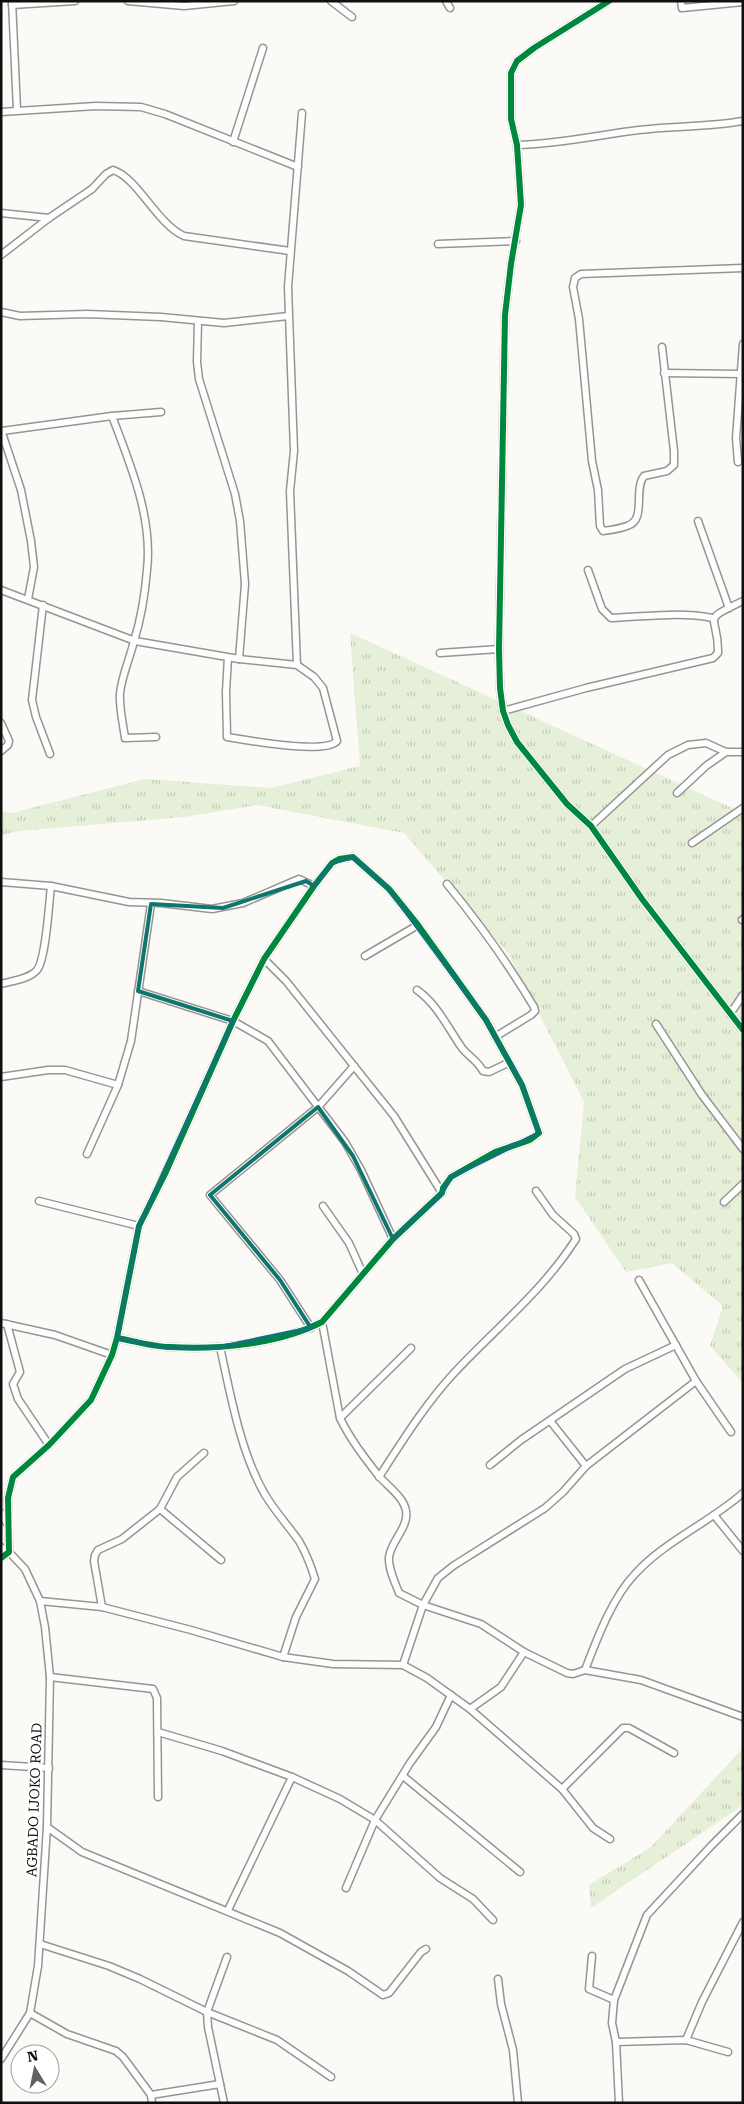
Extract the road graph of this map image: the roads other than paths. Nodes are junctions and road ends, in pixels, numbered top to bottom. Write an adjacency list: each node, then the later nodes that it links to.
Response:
1 (75, 1): 9 (street)
2 (128, 1): 3 (street)
3 (234, 1)
4 (331, 1): 11 (street)
5 (446, 1): 10 (street)
6 (609, 1): 18 (street)
7 (681, 1): 8 (street)
8 (743, 2)
9 (12, 3): 13 (street)
10 (450, 8)
11 (352, 17)
12 (263, 48): 17 (street)
13 (17, 110): 14 (street); 17 (street)
14 (1, 112)
15 (302, 113): 19 (street)
16 (743, 121): 18 (street)
17 (233, 142): 19 (street)
18 (517, 145): 22 (street)
19 (298, 167): 24 (street)
20 (1, 213): 21 (street)
21 (49, 218): 24 (street); 25 (street)
22 (516, 241): 23 (street); 47 (street)
23 (438, 244)
24 (290, 251): 28 (street)
25 (1, 255)
26 (743, 268): 32 (street)
27 (1, 312): 29 (street)
28 (288, 316): 29 (street); 51 (street)
29 (198, 321): 50 (street)
30 (743, 344): 33 (street)
31 (662, 347): 32 (street)
32 (664, 373): 33 (street)
33 (741, 374): 37 (street)
34 (162, 412): 35 (street)
35 (112, 416): 36 (street); 46 (street)
36 (1, 431): 41 (street)
37 (738, 462)
38 (698, 521): 44 (street)
39 (588, 570): 45 (street)
40 (1, 590): 41 (street)
41 (28, 599): 43 (street)
42 (743, 601): 44 (street)
43 (43, 605): 46 (street); 58 (street)
44 (730, 608): 45 (street)
45 (713, 618): 52 (street)
46 (135, 641): 49 (street); 54 (street)
47 (499, 649): 48 (street); 52 (street)
48 (440, 653)
49 (228, 657): 50 (street); 51 (street)
50 (240, 659): 51 (street)
51 (297, 665)
52 (503, 711): 61 (street)
53 (1, 724): 55 (street)
54 (156, 737)
55 (1, 751)
56 (726, 752): 57 (street); 59 (street); 61 (street)
57 (743, 752)
58 (50, 754)
59 (677, 793)
60 (743, 808): 62 (street)
61 (590, 826): 75 (street)
62 (692, 843)
63 (1, 882): 65 (street)
64 (447, 884): 79 (street)
65 (51, 886): 67 (street); 71 (street)
66 (314, 886): 67 (street); 68 (street); 70 (street)
67 (151, 904): 73 (street)
68 (418, 926): 69 (street); 79 (street)
69 (365, 956)
70 (264, 959): 76 (street); 81 (street)
71 (1, 984)
72 (417, 990): 80 (street)
73 (138, 991): 76 (street); 83 (street)
74 (743, 996): 75 (street)
75 (730, 1014): 78 (street)
76 (233, 1021): 84 (street); 93 (street)
77 (656, 1024): 85 (street)
78 (743, 1030)
79 (496, 1037): 80 (street)
80 (508, 1063): 89 (street)
81 (354, 1066): 84 (street); 89 (street)
82 (1, 1077): 83 (street)
83 (118, 1085): 86 (street)
84 (318, 1107): 94 (street); 99 (street)
85 (743, 1149)
86 (87, 1154)
87 (743, 1184): 91 (street)
88 (536, 1191): 113 (street)
89 (442, 1193): 94 (street)
90 (38, 1202): 93 (street)
91 (724, 1202)
92 (323, 1206): 95 (street)
93 (139, 1226): 100 (street)
94 (393, 1239): 95 (street)
95 (363, 1274): 97 (street)
96 (639, 1280): 101 (street)
97 (322, 1322): 99 (street); 106 (street)
98 (4, 1324): 104 (street); 109 (street)
99 (310, 1328): 102 (street)
100 (117, 1338): 102 (street); 104 (street)
101 (676, 1346): 105 (street); 107 (street)
102 (220, 1347): 128 (street)
103 (411, 1348): 106 (street)
104 (112, 1355): 109 (street)
105 (696, 1381): 108 (street); 112 (street)
106 (340, 1418): 113 (street)
107 (551, 1422): 111 (street); 112 (street)
108 (731, 1432)
109 (49, 1445): 118 (street)
110 (204, 1453): 115 (street)
111 (490, 1465)
112 (586, 1466): 125 (street)
113 (379, 1477): 125 (street)
114 (743, 1493): 117 (street)
115 (160, 1509): 123 (street); 126 (street)
116 (1, 1513): 118 (street)
117 (714, 1515): 120 (street); 130 (street)
118 (9, 1526): 121 (street)
119 (1, 1547): 121 (street, AGBADO IJOKO ROAD)
120 (743, 1551)
121 (9, 1552): 122 (street); 124 (street, AGBADO IJOKO ROAD)
122 (1, 1558)
123 (220, 1560)
124 (40, 1601): 126 (street); 131 (street, AGBADO IJOKO ROAD)
125 (423, 1605): 127 (street); 129 (street)
126 (102, 1607): 128 (street)
127 (524, 1652): 130 (street); 133 (street)
128 (283, 1657): 129 (street)
129 (403, 1665): 132 (street)
130 (586, 1670): 134 (street)
131 (50, 1678): 135 (street); 138 (street, AGBADO IJOKO ROAD)
132 (451, 1695): 133 (street); 139 (street)
133 (470, 1709): 141 (street)
134 (743, 1717)
135 (158, 1732): 140 (street); 142 (street)
136 (674, 1753): 141 (street)
137 (1, 1765): 138 (street)
138 (49, 1768): 145 (street, AGBADO IJOKO ROAD)
139 (403, 1776): 144 (street); 147 (street)
140 (292, 1777): 144 (street); 149 (street)
141 (562, 1789): 146 (street)
142 (158, 1797)
143 (743, 1814): 157 (street)
144 (375, 1820): 148 (street); 150 (street)
145 (46, 1826): 149 (street); 152 (street, AGBADO IJOKO ROAD)
146 (610, 1839)
147 (520, 1872)
148 (346, 1888)
149 (228, 1910): 153 (street)
150 (493, 1920)
151 (743, 1922): 160 (street)
152 (40, 1944): 158 (street); 159 (street, AGBADO IJOKO ROAD)
153 (426, 1949)
154 (592, 1956): 157 (street)
155 (227, 1957): 158 (street)
156 (498, 1979): 169 (street)
157 (614, 2000): 161 (street)
158 (207, 2012): 164 (street); 165 (street)
159 (30, 2013): 163 (street, AGBADO IJOKO ROAD); 166 (street)
160 (686, 2040): 161 (street); 162 (street)
161 (616, 2042): 170 (street)
162 (728, 2052)
163 (1, 2059)
164 (331, 2077)
165 (220, 2084): 166 (street); 168 (street)
166 (151, 2094): 167 (street)
167 (152, 2103)
168 (224, 2103)
169 (518, 2103)
170 (620, 2103)

